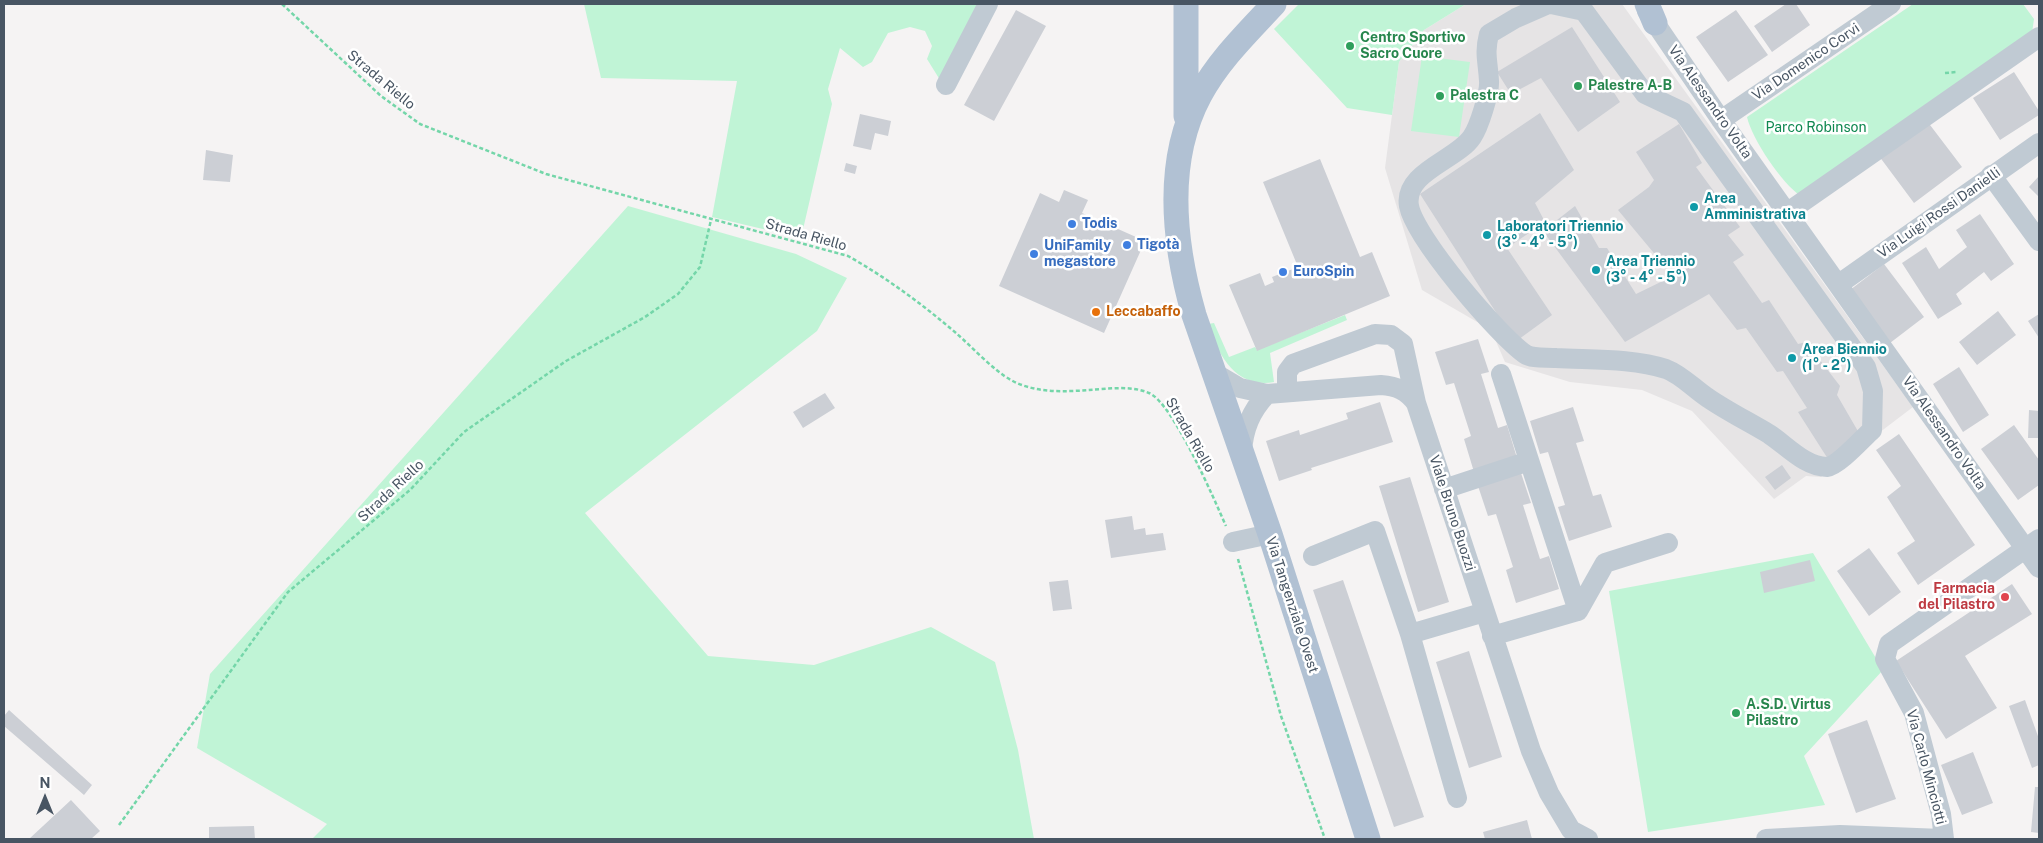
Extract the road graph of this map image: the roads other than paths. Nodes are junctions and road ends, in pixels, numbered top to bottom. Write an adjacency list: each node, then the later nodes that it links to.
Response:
1 (988, 4): 8 (street)
2 (1186, 4): 10 (main road)
3 (1274, 4): 10 (main road, Via Tangenziale Ovest)
4 (1550, 4): 14 (street); 14 (street)
5 (1891, 4): 9 (street, Via Domenico Corvi)
6 (1648, 10): 9 (street, Via Alessandro Volta)
7 (2039, 37): 15 (street)
8 (946, 85)
9 (1721, 120): 12 (street, Via Alessandro Volta)
10 (1186, 127): 18 (main road, Via Tangenziale Ovest)
11 (2039, 142): 13 (street, Via Luigi Rossi Danielli)
12 (1760, 174): 14 (street); 15 (street, Via Alessandro Volta)
13 (1991, 175): 16 (street); 17 (street, Via Luigi Rossi Danielli)
14 (1739, 190)
15 (1788, 212): 17 (street, Via Alessandro Volta)
16 (2039, 241)
17 (1839, 284): 29 (street, Via Alessandro Volta)
18 (1213, 372): 21 (street); 23 (main road, Via Tangenziale Ovest)
19 (1501, 374): 24 (street)
20 (1287, 392): 21 (street); 22 (street); 22 (street, Viale Bruno Buozzi)
21 (1267, 394): 23 (street)
22 (1416, 403): 25 (street, Viale Bruno Buozzi)
23 (1242, 454): 26 (main road, Via Tangenziale Ovest)
24 (1529, 461): 25 (street); 32 (street)
25 (1444, 489): 33 (street, Viale Bruno Buozzi)
26 (1270, 534): 27 (street); 39 (main road, Via Tangenziale Ovest)
27 (1233, 542)
28 (1668, 543): 32 (street)
29 (2033, 544): 31 (street, Via Alessandro Volta); 41 (street, Via Carlo Minciotti)
30 (1313, 556): 34 (street)
31 (2039, 568)
32 (1578, 611): 35 (street)
33 (1485, 612): 34 (street); 35 (street, Viale Bruno Buozzi)
34 (1410, 634): 36 (street)
35 (1492, 636): 37 (street, Viale Bruno Buozzi)
36 (1457, 798)
37 (1577, 836)
38 (1812, 838): 40 (street); 41 (street)
39 (1368, 839)
40 (1766, 839)
41 (1943, 839)

